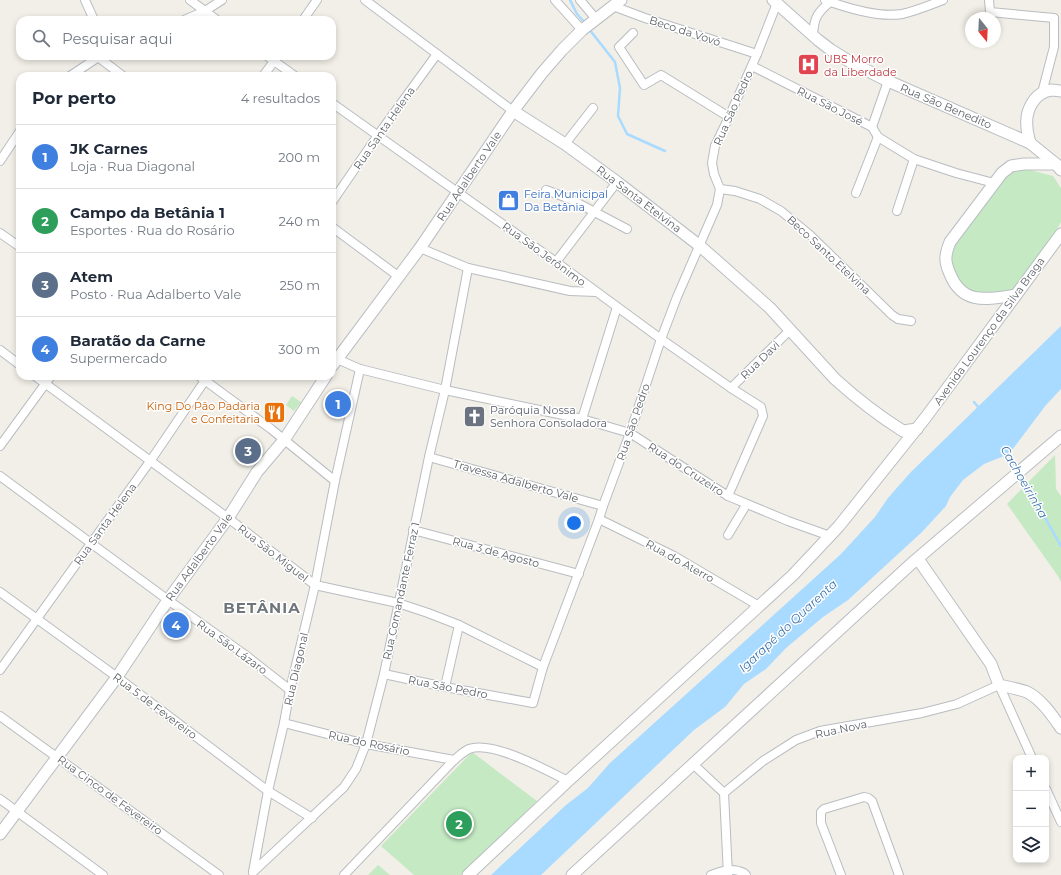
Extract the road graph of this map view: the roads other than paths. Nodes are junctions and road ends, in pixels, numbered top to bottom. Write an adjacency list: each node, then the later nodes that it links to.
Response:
1 (85, 0): 14 (street)
2 (190, 0): 13 (street)
3 (222, 0): 13 (street)
4 (317, 0): 17 (street)
5 (365, 0): 21 (street, Rua Santa Etelvina)
6 (555, 0): 18 (street)
7 (580, 0): 18 (street)
8 (943, 0): 10 (street)
9 (989, 0): 34 (street)
10 (828, 1): 20 (street)
11 (775, 2): 20 (street, Rua São Benedito); 22 (street, Rua São Pedro)
12 (617, 3): 18 (street, Rua Adalberto Vale); 22 (street, Beco da Vovó)
13 (205, 11): 15 (street); 16 (street)
14 (92, 16)
15 (193, 16)
16 (212, 16)
17 (306, 16)
18 (588, 25): 37 (street, Rua Adalberto Vale)
19 (634, 33): 38 (street)
20 (812, 35): 32 (street, Rua São Benedito)
21 (437, 54): 37 (street, Rua Santa Etelvina); 40 (street, Rua Santa Helena)
22 (758, 54): 27 (street, Rua São Pedro)
23 (93, 60): 28 (street)
24 (104, 60): 29 (street)
25 (272, 60): 30 (street)
26 (275, 60): 31 (street)
27 (752, 66): 38 (street, Rua São Pedro); 39 (street, Rua São José)
28 (76, 72)
29 (118, 72)
30 (265, 72)
31 (290, 72)
32 (888, 81): 39 (street); 43 (street, Rua São Benedito)
33 (1061, 91): 34 (street)
34 (1042, 93): 43 (street)
35 (336, 106): 40 (street, Rua São Jerônimo)
36 (593, 108): 44 (street)
37 (514, 111): 44 (street, Rua Santa Etelvina); 52 (street, Rua Adalberto Vale)
38 (730, 117): 51 (street, Rua São Pedro)
39 (872, 127): 42 (street, Rua São José)
40 (378, 136): 52 (street, Rua São Jerônimo); 54 (street, Rua Santa Helena)
41 (16, 137): 46 (street)
42 (878, 137): 45 (street, Rua São José); 53 (street)
43 (1030, 143): 47 (street, Rua São Benedito)
44 (565, 144): 48 (street, Rua Santa Etelvina)
45 (914, 159): 49 (street, Rua São José); 56 (street)
46 (0, 160)
47 (1059, 167): 49 (street)
48 (617, 182): 55 (street); 62 (street, Rua Santa Etelvina)
49 (994, 183): 68 (street)
50 (546, 190): 55 (street)
51 (720, 190): 62 (street, Rua São Pedro); 70 (street, Beco Santo Etelvina)
52 (459, 192): 63 (street, Rua Adalberto Vale); 64 (street, Rua São Jerônimo)
53 (856, 193)
54 (336, 196)
55 (595, 211): 57 (street); 64 (street)
56 (897, 211)
57 (627, 229)
58 (336, 231): 66 (street)
59 (0, 233): 61 (street)
60 (1061, 234): 68 (street, Avenida Lourenço da Silva Braga)
61 (16, 244)
62 (700, 246): 71 (street, Rua Santa Etelvina); 72 (street, Rua São Pedro)
63 (420, 248): 65 (street); 66 (street, Rua Adalberto Vale)
64 (556, 262): 67 (street, Rua São Jerônimo)
65 (468, 268): 67 (street); 85 (street, Rua Comandante Ferraz 1)
66 (398, 276): 74 (street, Rua Adalberto Vale)
67 (596, 292): 69 (street, Rua São Jerônimo)
68 (1016, 295): 87 (street, Avenida Lourenço da Silva Braga)
69 (616, 307): 72 (street, Rua São Jerônimo); 86 (street)
70 (911, 321)
71 (789, 331): 84 (street, Rua Davi); 87 (street, Rua Santa Etelvina)
72 (661, 339): 84 (street, Rua São Jerônimo); 88 (street, Rua São Pedro)
73 (0, 350): 76 (street)
74 (336, 357)
75 (336, 361): 77 (street, Rua do Cruzeiro)
76 (16, 362)
77 (360, 369): 85 (street, Rua do Cruzeiro); 95 (street, Rua Diagonal)
78 (40, 380): 83 (street, Rua São Miguel)
79 (48, 380): 83 (street)
80 (203, 380): 93 (street, Rua Santa Helena)
81 (207, 380): 90 (street)
82 (323, 380): 90 (street, Rua Adalberto Vale)
83 (45, 384): 91 (street); 93 (street, Rua São Miguel)
84 (730, 388): 96 (street, Rua São Jerônimo)
85 (445, 390): 86 (street, Rua do Cruzeiro); 92 (street, Rua Comandante Ferraz 1)
86 (582, 419): 88 (street, Rua do Cruzeiro)
87 (917, 429): 103 (street, Avenida Lourenço da Silva Braga)
88 (630, 433): 96 (street, Rua do Cruzeiro); 98 (street, Rua São Pedro)
89 (1061, 436): 105 (street)
90 (284, 440): 95 (street); 99 (street, Rua Adalberto Vale)
91 (0, 446)
92 (429, 457): 98 (street, Travessa Adalberto Vale); 101 (street, Rua Comandante Ferraz 1)
93 (151, 460): 99 (street, Rua São Miguel); 104 (street, Rua Santa Helena)
94 (0, 476): 104 (street, Rua São Lázaro)
95 (335, 481): 107 (street, Rua Diagonal)
96 (728, 496): 97 (street, Rua do Cruzeiro)
97 (746, 505): 102 (street); 103 (street, Rua do Cruzeiro)
98 (603, 506): 100 (street, Rua São Pedro)
99 (228, 518): 107 (street, Rua São Miguel); 109 (street, Rua Adalberto Vale)
100 (600, 519): 106 (street, Rua São Pedro); 111 (street, Rua do Aterro)
101 (414, 530): 106 (street, Rua 3 de Agosto); 110 (street, Rua Comandante Ferraz 1)
102 (728, 535)
103 (830, 536): 111 (street, Avenida Lourenço da Silva Braga)
104 (91, 542): 109 (street, Rua São Lázaro); 112 (street, Rua Santa Helena)
105 (918, 559): 118 (street); 128 (street)
106 (579, 574): 114 (street, Rua São Pedro)
107 (315, 585): 110 (street, Rua São Miguel); 120 (street, Rua Diagonal)
108 (0, 592): 112 (street, Rua 5 de Fevereiro)
109 (168, 600): 117 (street, Rua Adalberto Vale); 120 (street, Rua São Lázaro)
110 (398, 603): 113 (street, Rua São Miguel); 116 (street, Rua Comandante Ferraz 1)
111 (759, 606): 129 (street, Avenida Lourenço da Silva Braga)
112 (37, 618): 115 (street, Rua Santa Helena); 117 (street, Rua 5 de Fevereiro)
113 (459, 625): 114 (street, Rua São Miguel); 119 (street)
114 (543, 667): 119 (street, Rua São Pedro)
115 (0, 670)
116 (384, 674): 119 (street, Rua São Pedro); 124 (street, Rua Comandante Ferraz 1)
117 (117, 677): 126 (street, Rua Adalberto Vale); 130 (street, Rua 5 de Fevereiro)
118 (999, 685): 123 (street); 125 (street); 132 (street, Rua Nova)
119 (445, 688)
120 (290, 690): 122 (street, Rua Diagonal)
121 (0, 716): 126 (street, Rua Cinco de Fevereiro)
122 (284, 723): 124 (street, Rua do Rosário); 130 (street, Rua Diagonal)
123 (1061, 728)
124 (366, 744): 127 (street, Rua do Rosário); 135 (street, Rua Comandante Ferraz 1)
125 (1031, 755)
126 (57, 757): 134 (street, Rua Adalberto Vale); 141 (street, Rua Cinco de Fevereiro)
127 (454, 760): 129 (street); 142 (street)
128 (693, 764): 132 (street); 144 (street)
129 (568, 781): 143 (street, Avenida Lourenço da Silva Braga)
130 (268, 791): 135 (street, Rua 5 de Fevereiro); 139 (street, Rua Diagonal)
131 (1047, 791): 136 (street)
132 (724, 793): 138 (street)
133 (0, 799): 134 (street)
134 (17, 812): 137 (street, Rua Adalberto Vale); 140 (street)
135 (312, 818): 139 (street, Rua Comandante Ferraz 1)
136 (1061, 822)
137 (0, 834)
138 (728, 872): 145 (street); 146 (street)
139 (252, 873)
140 (103, 875)
141 (219, 875)
142 (344, 875)
143 (468, 875)
144 (572, 875)
145 (711, 875)
146 (746, 875)
147 (841, 875): 148 (street)
148 (899, 875)

